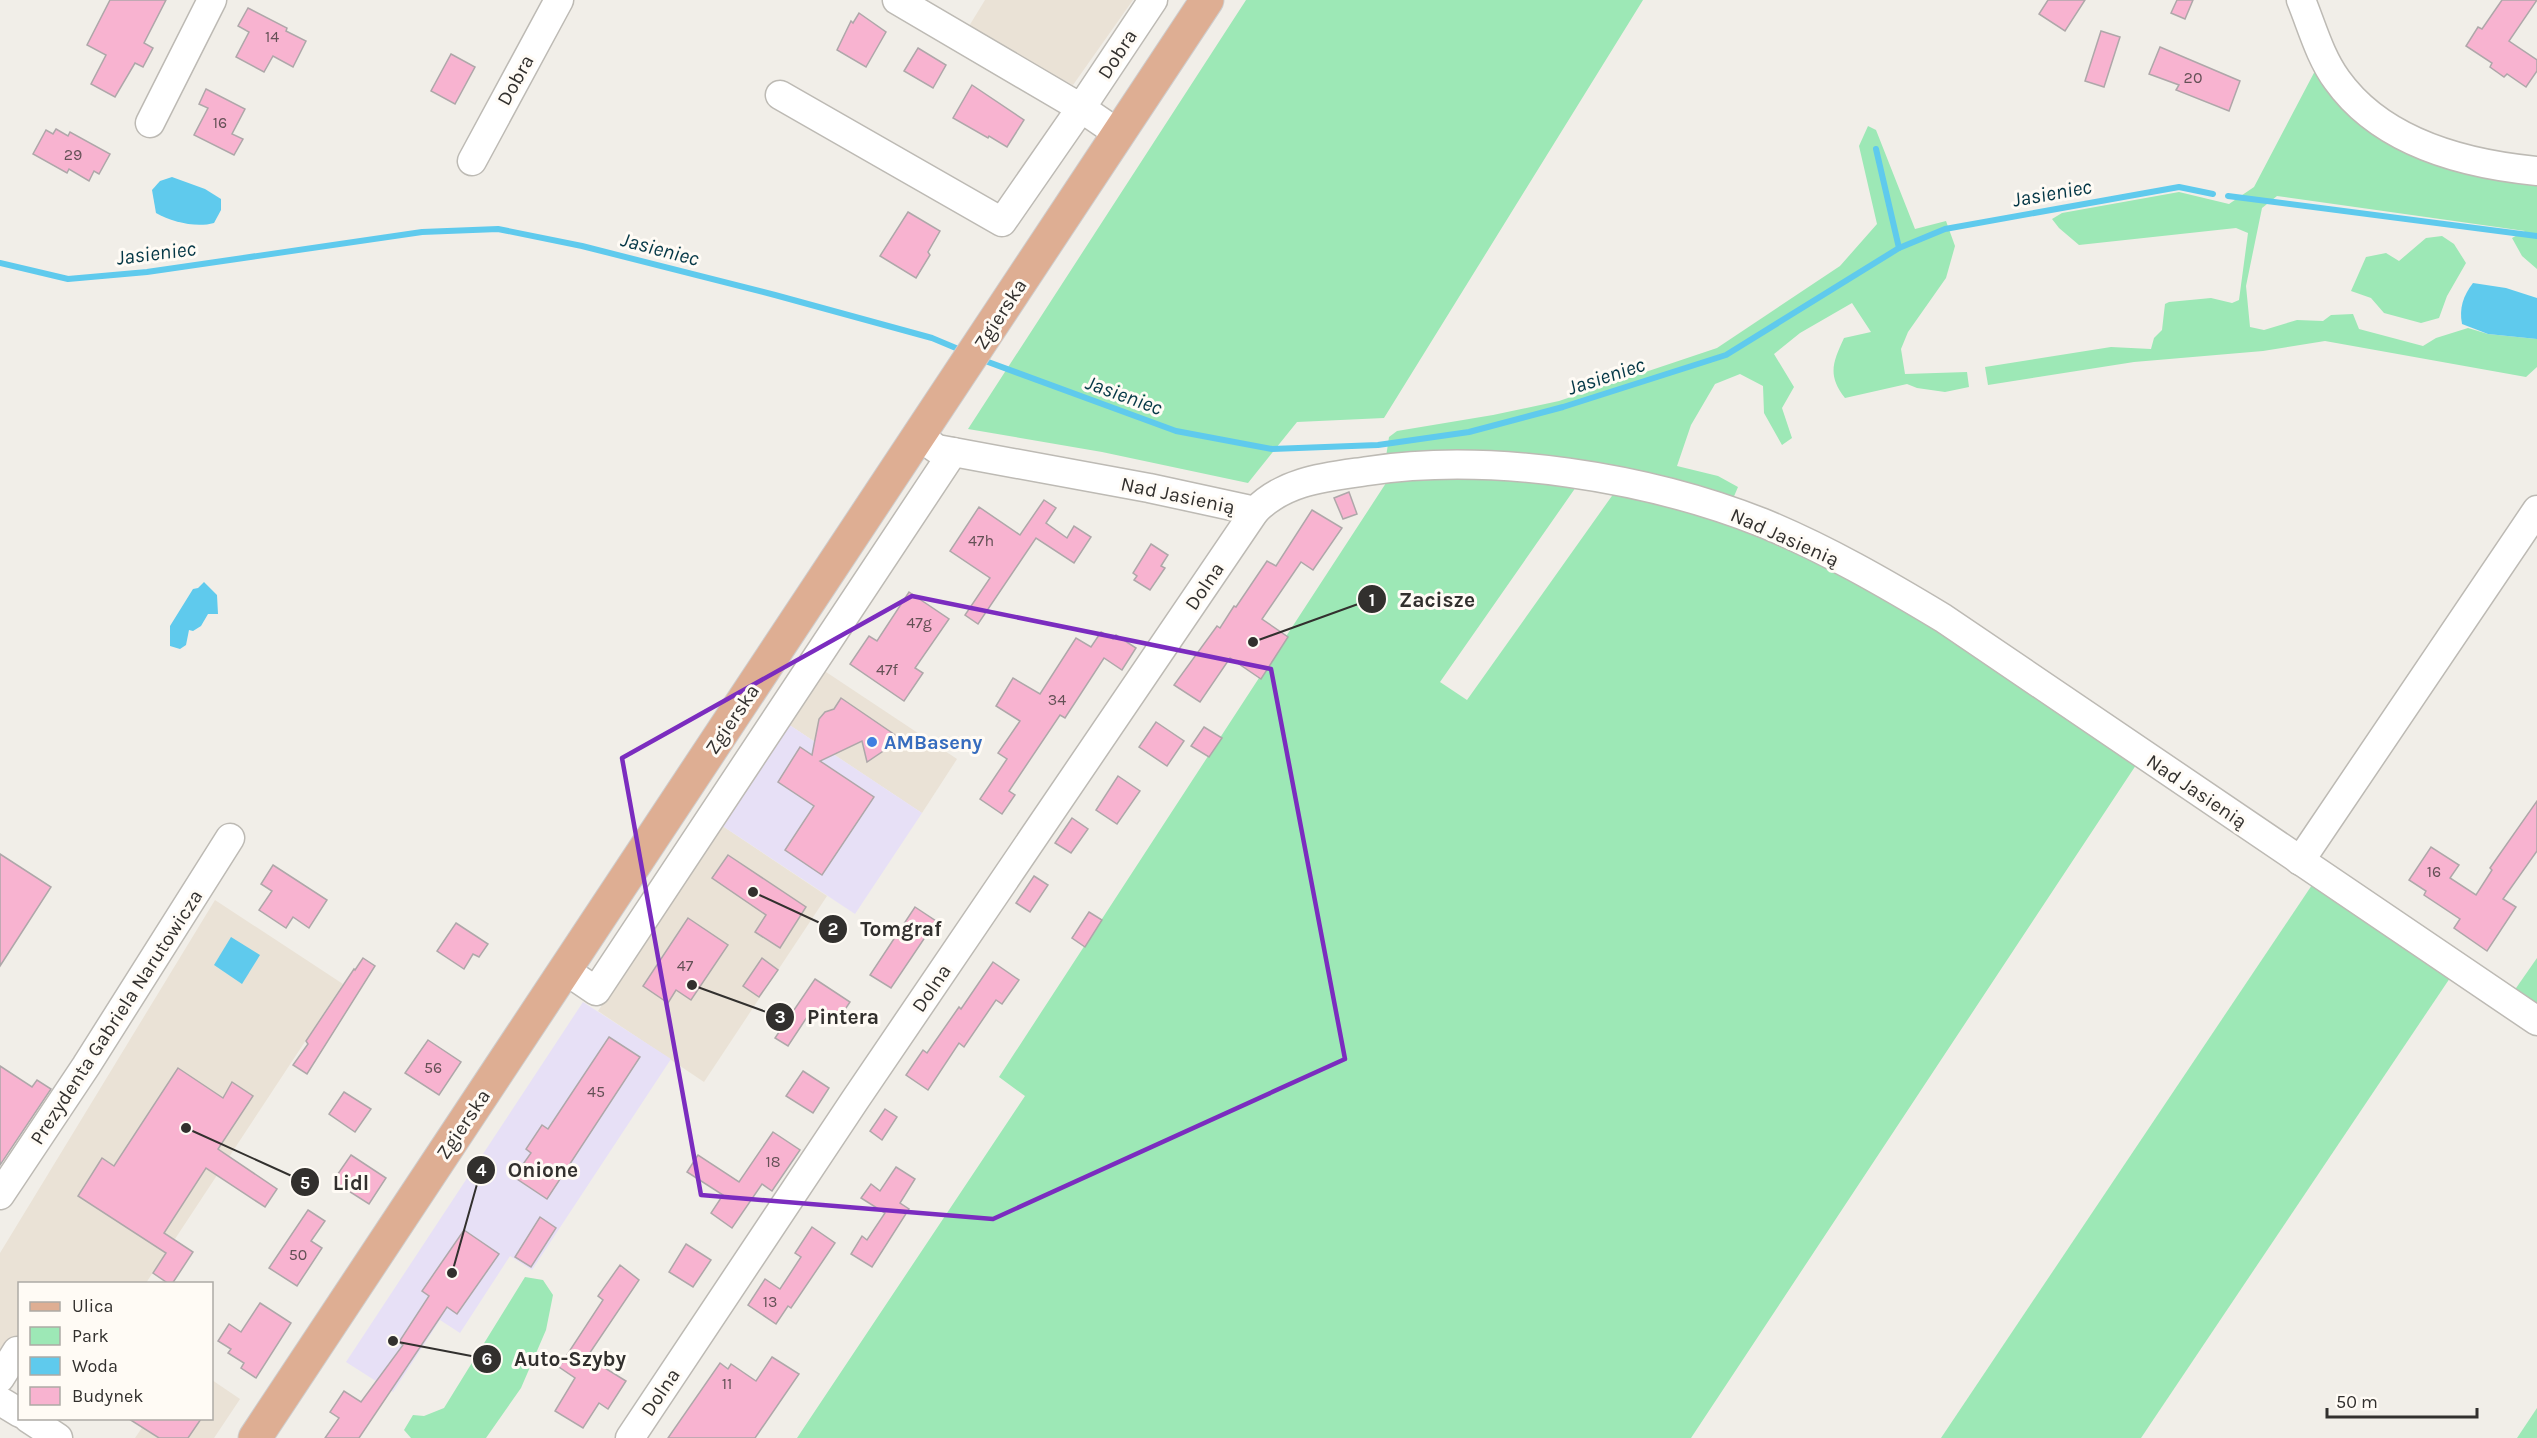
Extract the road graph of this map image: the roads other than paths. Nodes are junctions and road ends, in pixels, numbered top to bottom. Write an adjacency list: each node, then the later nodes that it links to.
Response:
1 (212, 0): 9 (street)
2 (559, 0): 11 (street, Dobra)
3 (897, 0): 8 (street)
4 (1153, 0): 8 (street, Dobra)
5 (1207, 0): 10 (main road, Zgierska)
6 (2301, 0): 12 (street)
7 (780, 95): 8 (street, Dobra)
8 (1081, 108): 10 (street)
9 (150, 123)
10 (1119, 134): 13 (main road, Zgierska)
11 (472, 161)
12 (2537, 171)
13 (920, 437): 14 (street, Nad Jasienią); 19 (main road, Zgierska)
14 (953, 452): 16 (street, Nad Jasienią); 19 (street)
15 (2537, 510): 18 (street)
16 (1256, 511): 18 (street, Nad Jasienią); 29 (street, Dolna)
17 (230, 838): 21 (street, Prezydenta Gabriela Narutowicza)
18 (2300, 861): 20 (street, Nad Jasienią)
19 (565, 970): 28 (main road, Zgierska)
20 (2537, 1021)
21 (0, 1195)
22 (17, 1351): 23 (street)
23 (0, 1378)
24 (0, 1401): 25 (street)
25 (18, 1412)
26 (30, 1420): 27 (street)
27 (58, 1438)
28 (255, 1438)
29 (630, 1438)

